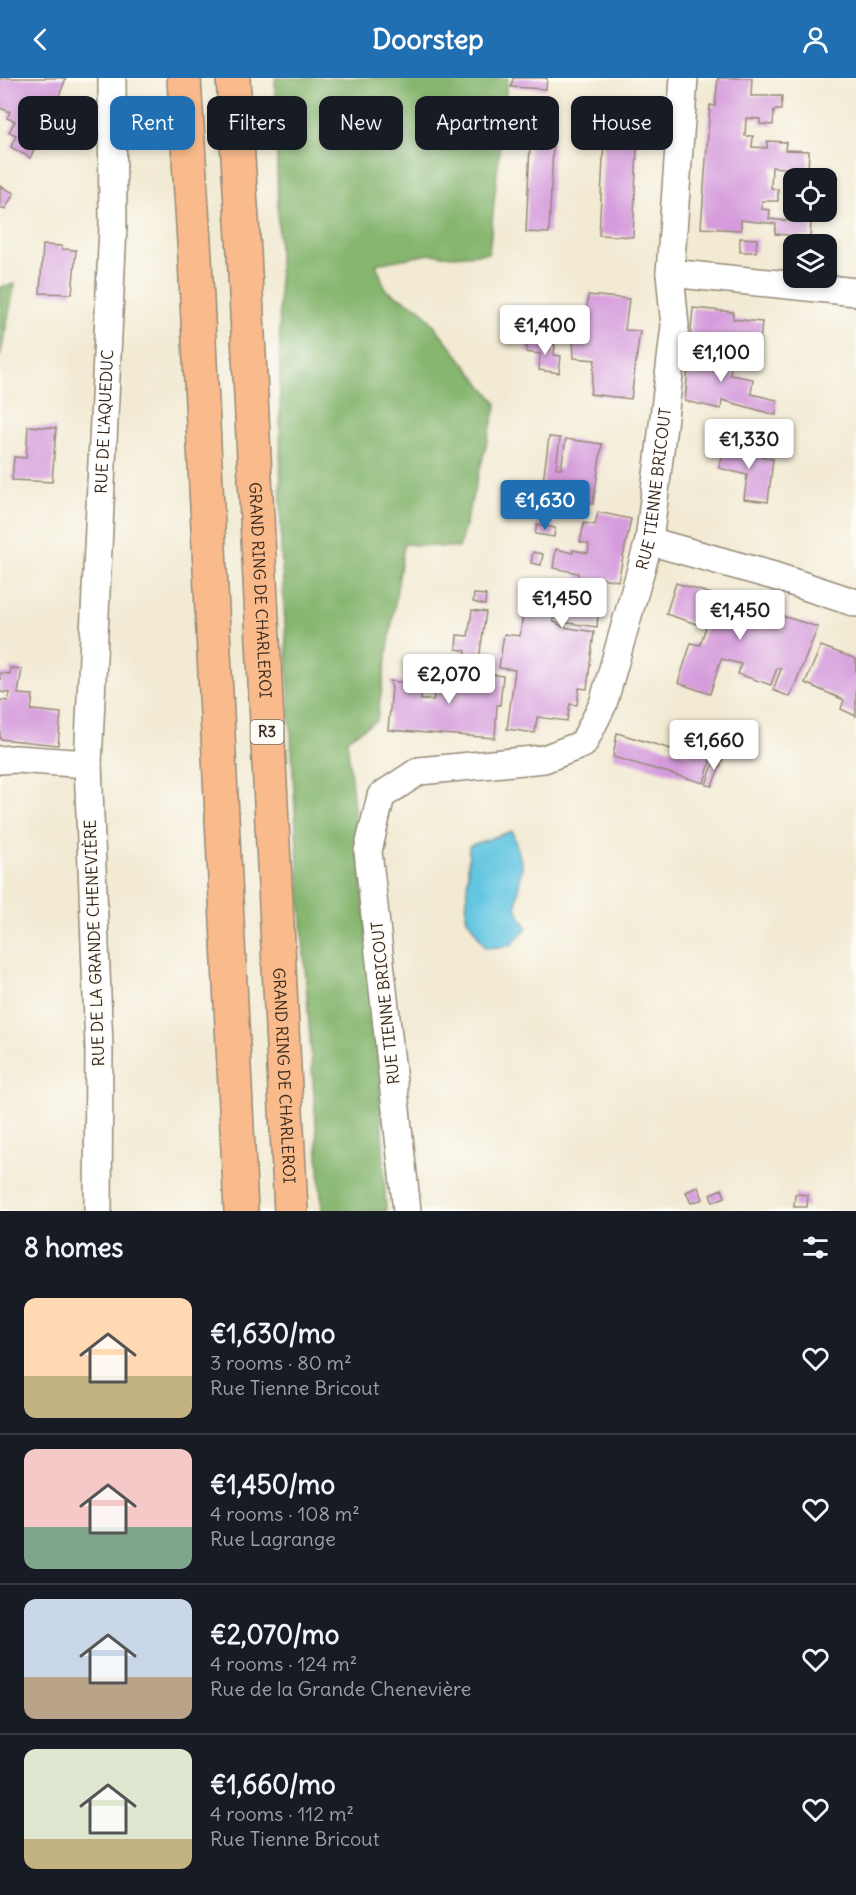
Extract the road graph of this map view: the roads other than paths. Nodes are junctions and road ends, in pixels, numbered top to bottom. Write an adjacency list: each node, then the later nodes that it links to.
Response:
1 (112, 78): 10 (street, RUE DE L'AQUEDUC)
2 (184, 78): 12 (highway)
3 (233, 78): 13 (highway, GRAND RING DE CHARLEROI / R3)
4 (684, 78): 5 (street, RUE TIENNE BRICOUT)
5 (670, 273): 6 (street); 7 (street, RUE TIENNE BRICOUT)
6 (856, 292)
7 (649, 541): 8 (street); 14 (street, RUE TIENNE BRICOUT)
8 (856, 603)
9 (0, 760): 10 (street)
10 (88, 764): 11 (street, RUE DE LA GRANDE CHENEVIÈRE)
11 (98, 1211)
12 (241, 1211)
13 (291, 1211)
14 (407, 1211)

